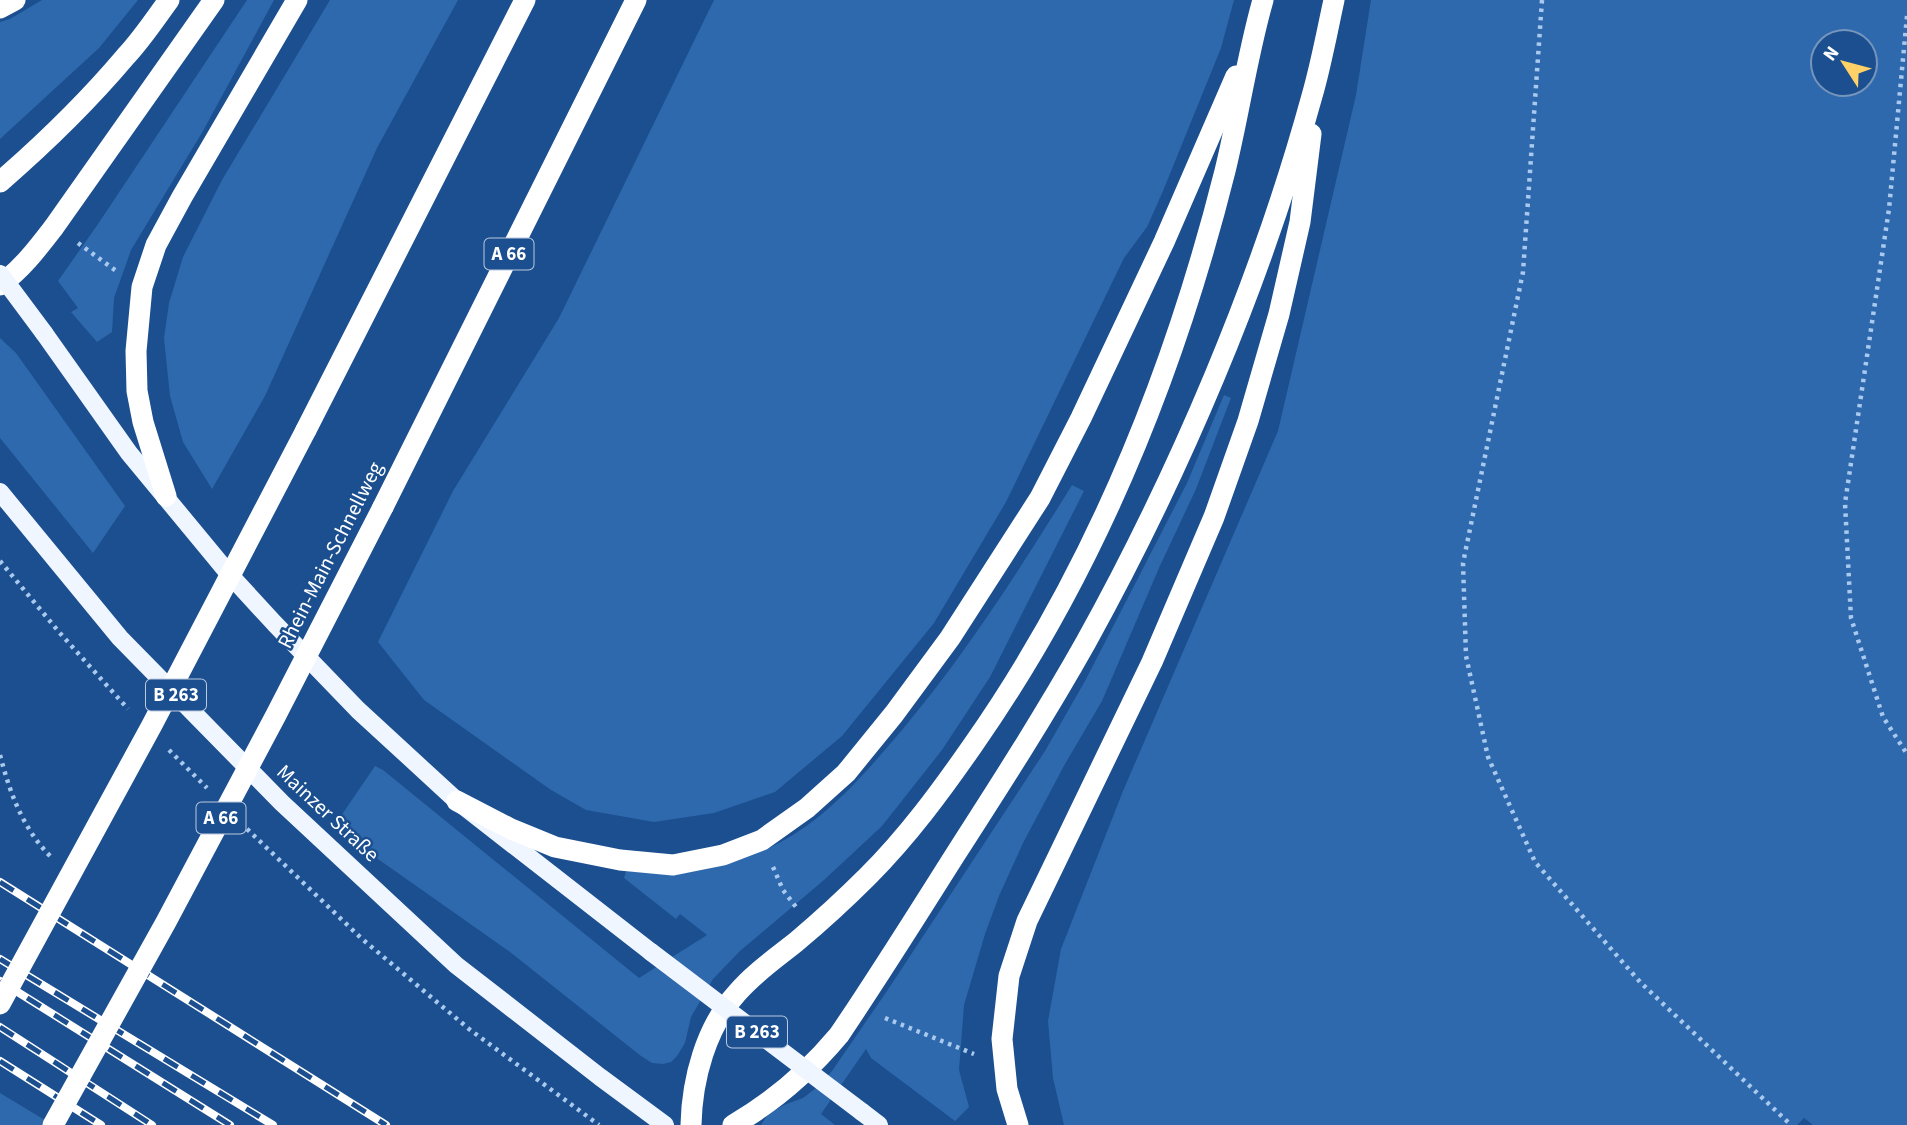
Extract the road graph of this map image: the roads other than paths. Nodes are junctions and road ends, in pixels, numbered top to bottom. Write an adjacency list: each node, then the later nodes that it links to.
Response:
1 (15, 0): 9 (highway)
2 (169, 0): 12 (highway)
3 (214, 0): 14 (highway)
4 (297, 0): 16 (highway)
5 (524, 0): 18 (highway, bridge)
6 (636, 0): 19 (highway, Rhein-Main-Schnellweg / A 66, bridge)
7 (1263, 0): 10 (highway)
8 (1334, 0): 11 (highway)
9 (0, 8)
10 (1253, 36): 17 (highway); 21 (highway)
11 (1318, 72): 22 (highway); 24 (highway)
12 (0, 182)
13 (0, 274): 16 (main road, B 263, bridge)
14 (0, 285)
15 (0, 492): 20 (main road, Mainzer Straße / B 263)
16 (166, 496): 17 (main road, B 263)
17 (457, 801): 23 (main road, B 263, bridge)
18 (0, 1004)
19 (53, 1125)
20 (665, 1125)
21 (691, 1125)
22 (733, 1125)
23 (879, 1125)
24 (1018, 1125)

